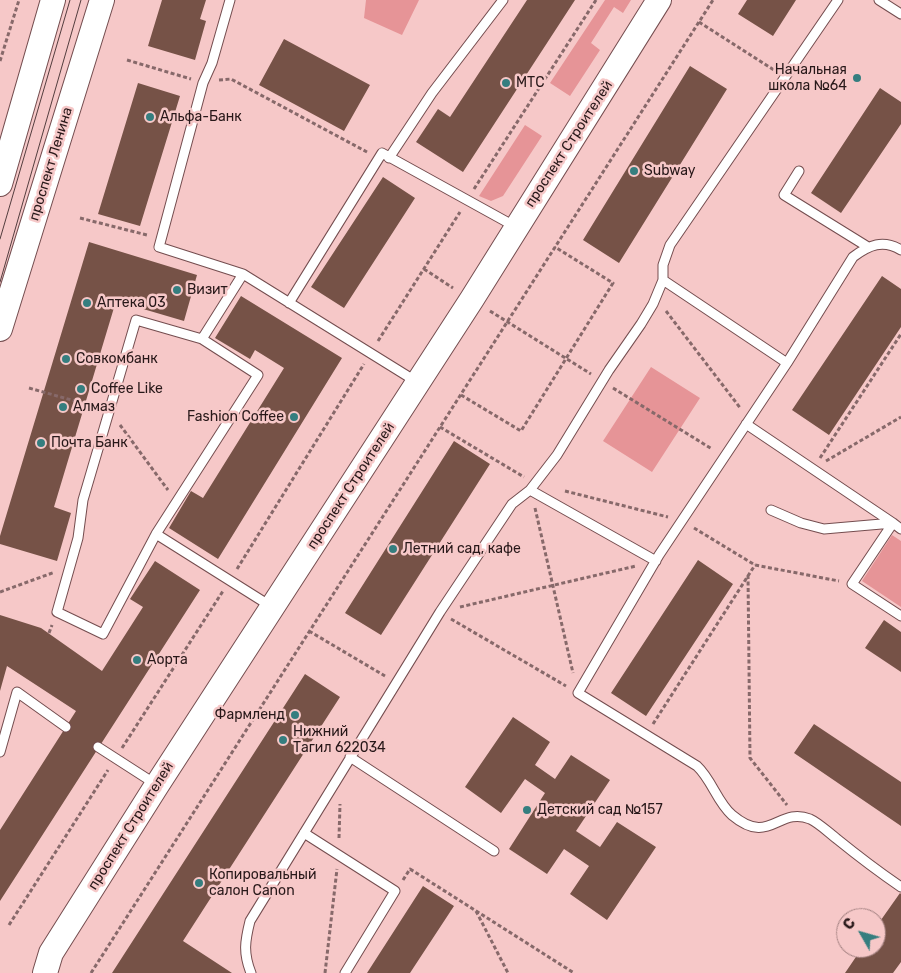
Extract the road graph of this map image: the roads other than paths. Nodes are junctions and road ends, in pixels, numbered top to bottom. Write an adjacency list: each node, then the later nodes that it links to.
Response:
1 (53, 0): 11 (street)
2 (102, 0): 18 (street, проспект Ленина)
3 (230, 0): 15 (lane)
4 (503, 0): 9 (lane)
5 (838, 0): 16 (lane)
6 (879, 0): 8 (lane)
7 (656, 1): 12 (street, проспект Строителей)
8 (901, 14)
9 (389, 158): 12 (lane); 17 (lane)
10 (799, 171): 13 (lane)
11 (0, 184)
12 (516, 227): 21 (street, проспект Строителей)
13 (868, 247): 14 (lane); 20 (lane)
14 (900, 247)
15 (243, 274): 17 (lane); 19 (lane)
16 (664, 280): 20 (lane); 23 (lane)
17 (289, 303): 21 (lane)
18 (0, 329)
19 (202, 339): 27 (lane); 27 (lane)
20 (787, 363): 22 (lane)
21 (418, 382): 29 (street, проспект Строителей)
22 (748, 422): 25 (lane); 28 (lane)
23 (533, 487): 28 (lane); 34 (lane)
24 (771, 510): 25 (lane)
25 (893, 523): 26 (lane); 30 (lane)
26 (901, 529)
27 (156, 534): 29 (lane)
28 (656, 561): 38 (lane)
29 (272, 607): 35 (street, проспект Строителей)
30 (901, 616)
31 (66, 727): 33 (lane)
32 (98, 747): 35 (lane)
33 (0, 752)
34 (350, 757): 36 (lane); 37 (lane)
35 (157, 785): 39 (street, проспект Строителей)
36 (304, 833): 40 (lane); 41 (lane)
37 (494, 851)
38 (901, 887)
39 (46, 973)
40 (251, 973)
41 (345, 973)

